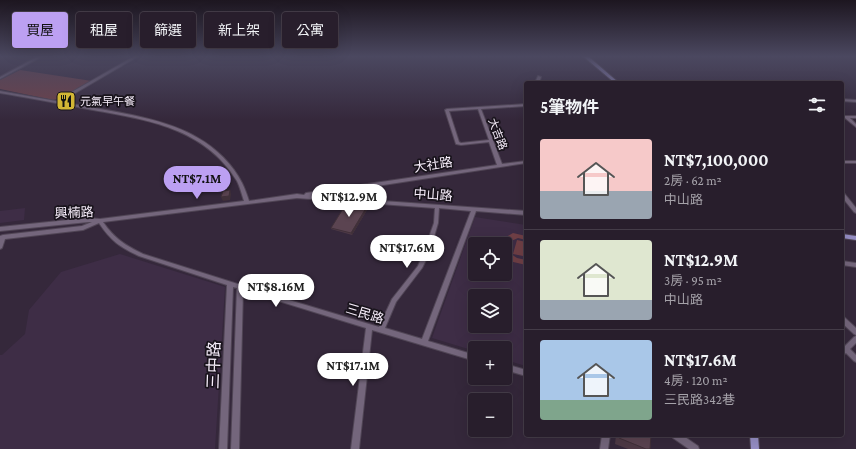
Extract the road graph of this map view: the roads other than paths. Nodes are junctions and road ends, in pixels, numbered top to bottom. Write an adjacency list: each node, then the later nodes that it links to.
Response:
1 (100, 78): 5 (street)
2 (0, 92): 5 (street)
3 (844, 100): 4 (street)
4 (856, 101)
5 (57, 102): 18 (street)
6 (524, 105): 7 (street, 大吉路)
7 (479, 108): 11 (street, 大吉路); 11 (street)
8 (844, 117): 9 (street); 10 (street)
9 (856, 117)
10 (856, 126)
11 (491, 141): 15 (street, 大吉路)
12 (524, 162): 15 (street, 大社路)
13 (844, 162): 14 (street)
14 (855, 163)
15 (500, 166): 16 (street, 大社路)
16 (297, 196): 18 (street, 中山路); 19 (street, 中山路)
17 (844, 196): 21 (street)
18 (247, 202): 23 (street, 中山路)
19 (437, 207): 20 (street, 中山路); 35 (street)
20 (474, 209): 22 (street, 中山路); 38 (street)
21 (856, 211)
22 (524, 213)
23 (100, 221): 24 (street, 興楠路); 26 (street, 興楠路); 31 (street, 三民路)
24 (0, 229)
25 (844, 236): 27 (main road)
26 (1, 237): 28 (street)
27 (856, 238)
28 (0, 247)
29 (844, 263): 30 (street)
30 (856, 264)
31 (230, 283): 32 (street, 三民路); 47 (street, 三中路)
32 (240, 286): 34 (street, 三民路); 48 (street)
33 (844, 322): 36 (street)
34 (369, 327): 35 (street, 三民路); 49 (street)
35 (381, 330): 38 (street, 三民路)
36 (856, 332)
37 (856, 339): 39 (street)
38 (424, 343): 40 (street, 三民路)
39 (844, 351): 41 (street)
40 (468, 356)
41 (856, 359)
42 (512, 369): 43 (street)
43 (524, 372)
44 (606, 437): 50 (street)
45 (679, 437): 51 (street)
46 (754, 437): 52 (main road)
47 (223, 449)
48 (235, 449)
49 (355, 449)
50 (604, 449)
51 (695, 449)
52 (755, 449)

